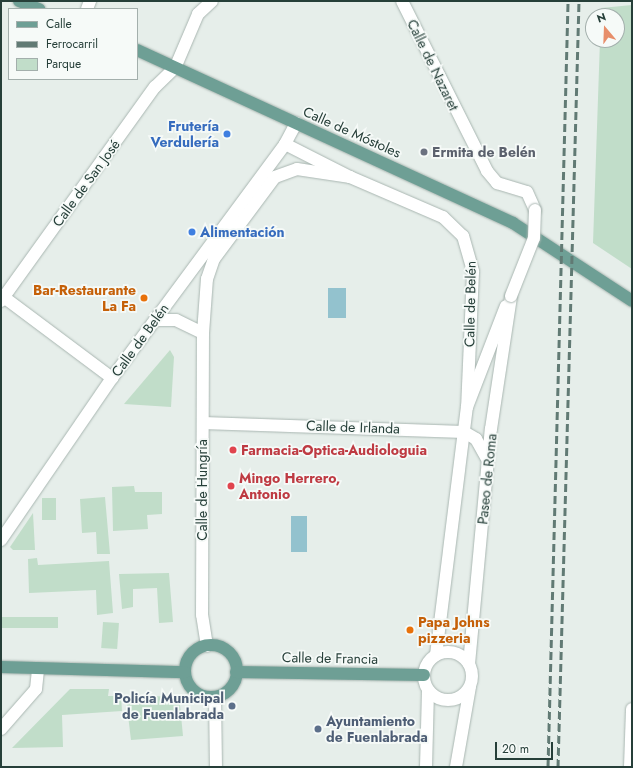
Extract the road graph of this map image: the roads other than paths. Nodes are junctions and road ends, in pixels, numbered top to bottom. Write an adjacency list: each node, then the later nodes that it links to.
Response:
1 (19, 1): 4 (main road)
2 (212, 1): 6 (street)
3 (402, 1): 11 (street, Calle de Nazaret)
4 (36, 8)
5 (138, 50): 6 (main road, Calle de Móstoles)
6 (175, 68): 7 (main road, Calle de Móstoles); 13 (street, Calle de San José)
7 (296, 123): 8 (street, Calle de Belén); 14 (main road, Calle de Móstoles)
8 (285, 144): 9 (street, Calle de Belén); 15 (street, Calle de Belén)
9 (350, 177): 10 (street, Calle de Belén); 18 (street, Calle de Belén)
10 (256, 201): 16 (street, Calle de Hungría)
11 (535, 210): 12 (street, Paseo de Roma, bridge)
12 (511, 296): 18 (street, Paseo de Roma); 21 (street, Paseo de Roma)
13 (2, 298): 17 (street)
14 (632, 301)
15 (155, 320): 16 (street); 17 (street, Calle de Belén)
16 (203, 333): 19 (street, Calle de Hungría)
17 (112, 378): 22 (street, Calle de Belén)
18 (467, 407): 20 (street, Paseo de Roma)
19 (203, 423): 20 (street, Calle de Irlanda); 23 (street, Calle de Hungría)
20 (464, 432): 21 (street); 24 (street, Paseo de Roma)
21 (488, 461): 25 (street, Paseo de Roma)
22 (1, 540)
23 (208, 646): 28 (main road); 29 (main road)
24 (436, 655): 25 (street); 30 (street)
25 (469, 664): 31 (street)
26 (1, 667): 27 (main road)
27 (38, 669): 28 (main road); 35 (street)
28 (185, 672): 33 (main road)
29 (236, 672): 30 (main road, Calle de Francia); 33 (main road)
30 (424, 675): 32 (street)
31 (470, 686): 32 (street); 38 (street)
32 (428, 690): 37 (street)
33 (215, 697): 36 (street)
34 (632, 709): 39 (street)
35 (1, 729)
36 (216, 767)
37 (426, 767)
38 (456, 767)
39 (630, 767)

